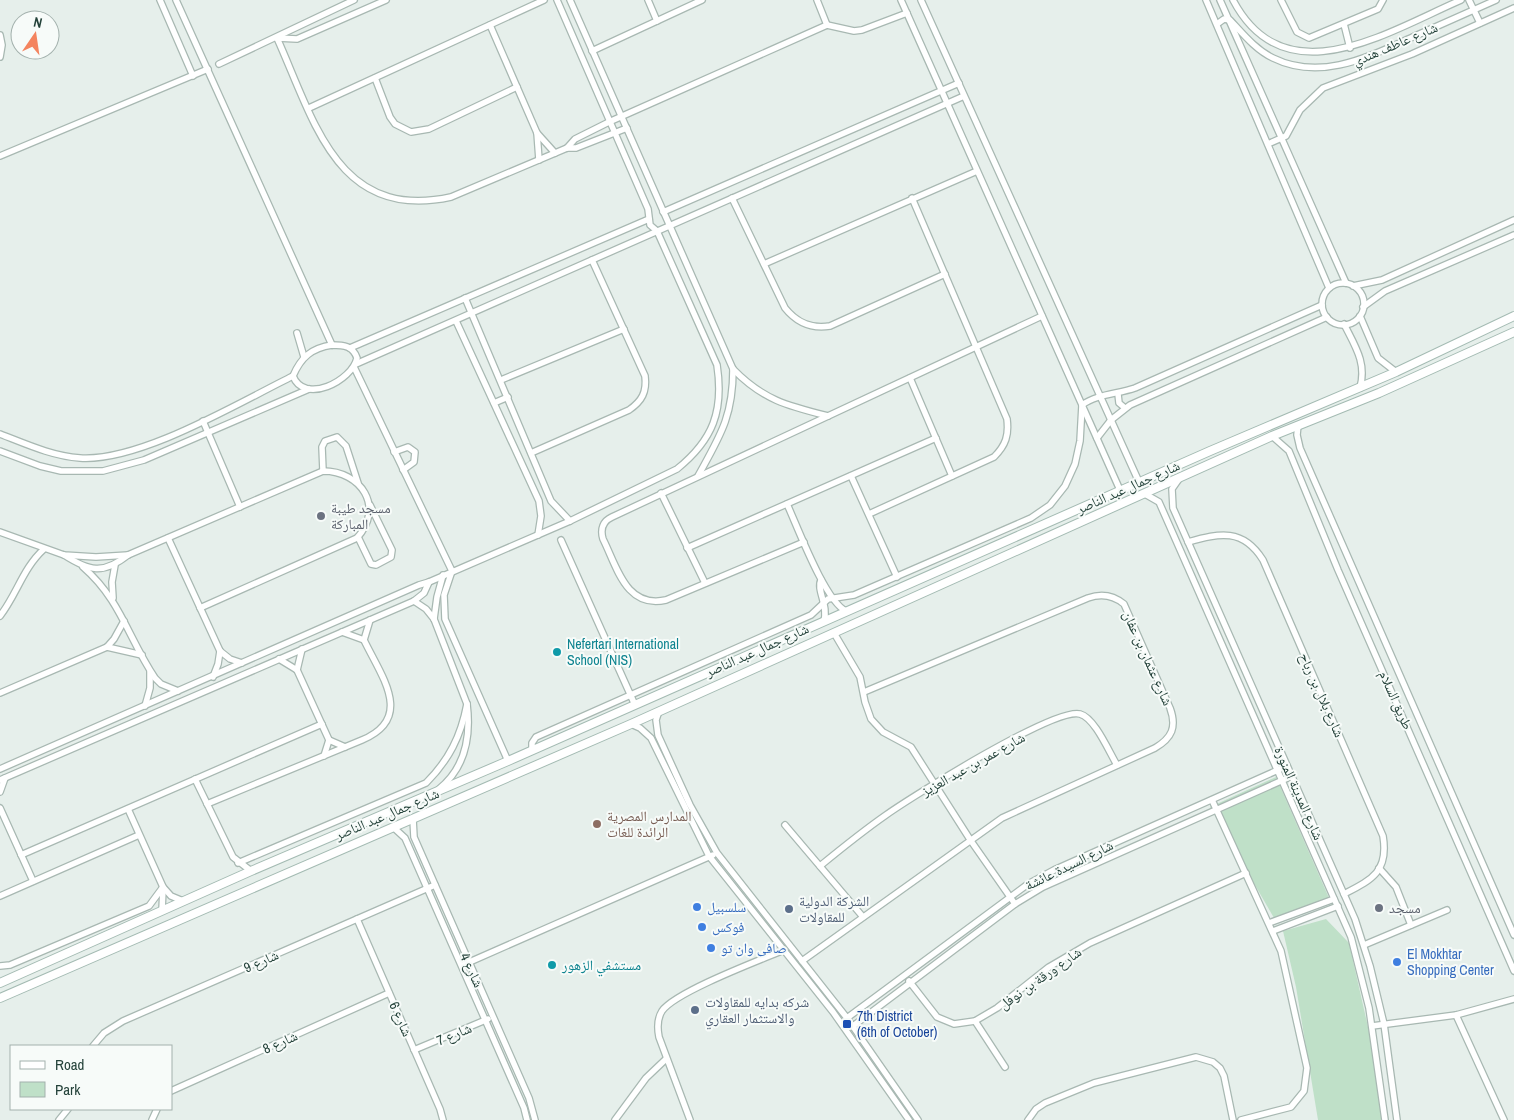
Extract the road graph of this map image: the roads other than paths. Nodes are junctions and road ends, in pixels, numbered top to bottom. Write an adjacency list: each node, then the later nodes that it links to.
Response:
1 (160, 0): 38 (street)
2 (176, 0): 37 (street)
3 (354, 0): 32 (street)
4 (386, 0): 32 (street)
5 (544, 0): 27 (street)
6 (557, 0): 47 (street)
7 (570, 0): 34 (street)
8 (648, 0): 25 (street)
9 (702, 0): 25 (street)
10 (817, 0): 30 (street)
11 (901, 0): 23 (street)
12 (921, 0): 40 (street)
13 (1206, 0): 28 (street)
14 (1220, 0): 24 (street)
15 (1233, 0): 33 (street)
16 (1281, 0): 29 (street)
17 (1383, 0): 29 (street)
18 (1461, 0): 33 (street)
19 (1469, 0): 22 (street)
20 (1496, 0): 22 (street, شارع عاطف هندي)
21 (1514, 8): 26 (street, شارع عاطف هندي)
22 (1474, 10): 24 (street, شارع عاطف هندي); 26 (street)
23 (907, 14): 30 (street); 42 (street)
24 (1230, 20): 28 (street); 51 (street)
25 (657, 21): 34 (street)
26 (1480, 23): 51 (street, شارع عاطف هندي)
27 (490, 24): 39 (street); 41 (street)
28 (1217, 24): 52 (street)
29 (1344, 24): 33 (street)
30 (827, 25): 46 (street)
31 (0, 36): 35 (street)
32 (277, 38): 36 (street); 45 (street)
33 (1350, 48)
34 (592, 51): 46 (street)
35 (0, 58)
36 (219, 64)
37 (208, 69): 38 (street); 85 (street)
38 (193, 76): 55 (street)
39 (375, 78): 41 (street); 45 (street)
40 (959, 83): 42 (street); 43 (street)
41 (518, 87): 49 (street)
42 (941, 91): 44 (street); 60 (street)
43 (964, 96): 44 (street); 99 (street)
44 (947, 103): 57 (street); 58 (street)
45 (309, 108): 56 (street)
46 (621, 116): 47 (street); 48 (street)
47 (609, 122): 50 (street); 53 (street)
48 (626, 128): 50 (street); 60 (street)
49 (537, 133): 54 (street); 56 (street)
50 (614, 133): 53 (street); 61 (street)
51 (1282, 139): 52 (street); 69 (street)
52 (1268, 144): 71 (street)
53 (567, 148): 54 (street)
54 (556, 153): 56 (street)
55 (0, 156)
56 (539, 160)
57 (977, 171): 59 (street); 76 (street)
58 (732, 198): 63 (street); 67 (street)
59 (912, 198): 67 (street); 68 (street)
60 (664, 212): 63 (street)
61 (649, 219): 64 (street); 72 (street)
62 (1514, 220): 70 (street)
63 (670, 225): 64 (street); 90 (street)
64 (657, 232): 66 (street); 134 (street)
65 (1514, 235): 74 (street)
66 (592, 260): 75 (street); 82 (street)
67 (764, 264): 68 (street)
68 (945, 274): 86 (street)
69 (1346, 283): 70 (street); 71 (street)
70 (1353, 286): 74 (street)
71 (1329, 288): 73 (street)
72 (466, 298): 75 (street); 87 (street)
73 (1322, 305): 79 (street); 97 (street)
74 (1363, 307): 77 (street)
75 (473, 314): 80 (street); 94 (street)
76 (1042, 316): 86 (street); 101 (street)
77 (1360, 316): 81 (street); 91 (street)
78 (1514, 316): 91 (main road, شارع جمال عبد الناصر)
79 (1327, 318): 81 (street); 102 (street)
80 (456, 321): 89 (street); 100 (street)
81 (1344, 324): 95 (street)
82 (624, 329): 94 (street); 116 (street)
83 (1514, 332): 106 (main road, شارع جمال عبد الناصر)
84 (297, 333): 88 (street)
85 (332, 345): 87 (street); 88 (street)
86 (976, 347): 93 (street); 121 (street)
87 (350, 348): 89 (street)
88 (304, 357): 92 (street)
89 (355, 366): 96 (street); 115 (street)
90 (733, 369): 103 (street); 119 (street)
91 (1396, 372): 95 (main road, شارع جمال عبد الناصر)
92 (293, 376): 96 (street); 105 (street)
93 (910, 378): 103 (street); 110 (street)
94 (501, 380): 98 (street)
95 (1360, 388): 123 (main road, شارع جمال عبد الناصر)
96 (309, 389): 107 (street)
97 (1118, 394): 99 (street); 102 (street)
98 (508, 397): 100 (street); 116 (street)
99 (1100, 397): 101 (street); 104 (street)
100 (494, 403): 136 (street)
101 (1082, 405): 111 (street); 154 (street)
102 (1125, 408): 104 (street)
103 (828, 416): 119 (street)
104 (1111, 420): 111 (street); 123 (street)
105 (203, 421): 107 (street); 108 (street)
106 (1298, 425): 109 (main road, شارع جمال عبد الناصر); 112 (street, طريق السلام)
107 (208, 433): 113 (street); 130 (street)
108 (0, 434)
109 (1272, 436): 114 (street, طريق السلام); 122 (main road, شارع جمال عبد الناصر)
110 (936, 438): 120 (street); 121 (street)
111 (1097, 438): 125 (street)
112 (1300, 448): 114 (street); 191 (street, طريق السلام)
113 (0, 451)
114 (1289, 451): 192 (street, طريق السلام)
115 (394, 452): 117 (street); 117 (street)
116 (531, 452): 134 (street)
117 (403, 470): 151 (street)
118 (323, 471): 124 (street); 124 (street); 130 (street)
119 (698, 476): 126 (street)
120 (850, 476): 129 (street); 133 (street)
121 (952, 476): 133 (street)
122 (1179, 479): 127 (main road, شارع جمال عبد الناصر); 131 (street, شارع المدينة المنورة)
123 (1139, 482): 125 (main road, شارع جمال عبد الناصر)
124 (358, 483): 128 (street)
125 (1120, 490): 144 (main road, شارع جمال عبد الناصر)
126 (661, 493): 142 (street); 157 (street)
127 (1145, 494): 132 (street, شارع المدينة المنورة); 148 (main road, شارع جمال عبد الناصر)
128 (368, 501): 137 (street); 137 (street)
129 (787, 504): 140 (street); 142 (street)
130 (240, 507): 138 (street)
131 (1174, 508): 132 (street); 141 (street, شارع المدينة المنورة)
132 (1164, 513): 205 (street, شارع المدينة المنورة)
133 (869, 514): 154 (street)
134 (570, 521): 136 (street)
135 (0, 532): 143 (street)
136 (538, 535): 151 (street)
137 (358, 537): 162 (street)
138 (168, 538): 146 (street); 162 (street)
139 (561, 540): 186 (street)
140 (804, 542): 155 (street); 157 (street)
141 (1188, 542): 203 (street, شارع المدينة المنورة); 228 (street, شارع بلال بن رباح)
142 (687, 548): 157 (street)
143 (44, 549): 145 (street); 164 (street)
144 (982, 551): 147 (main road, شارع جمال عبد الناصر); 148 (main road)
145 (64, 555): 146 (street); 150 (street)
146 (128, 555): 149 (street)
147 (962, 560): 152 (main road); 163 (main road, شارع جمال عبد الناصر)
148 (988, 563): 152 (main road, شارع جمال عبد الناصر)
149 (115, 565): 150 (street); 159 (street)
150 (83, 567): 159 (street)
151 (452, 571): 153 (street); 201 (street)
152 (968, 572): 170 (main road, شارع جمال عبد الناصر)
153 (443, 575): 156 (street); 165 (street)
154 (897, 577): 158 (street)
155 (821, 580): 158 (street); 161 (street)
156 (429, 582): 160 (street); 172 (street)
157 (705, 584)
158 (832, 598): 161 (street); 163 (street)
159 (113, 600): 167 (street)
160 (414, 601): 165 (street); 166 (street)
161 (825, 602): 168 (street); 186 (street)
162 (200, 608): 175 (street)
163 (846, 611): 168 (main road, شارع جمال عبد الناصر)
164 (0, 616)
165 (434, 619): 187 (street)
166 (370, 620): 169 (street); 171 (street)
167 (124, 621): 173 (street); 177 (street)
168 (824, 621): 188 (main road, شارع جمال عبد الناصر)
169 (342, 632): 171 (street); 174 (street)
170 (834, 633): 184 (street); 190 (main road, شارع جمال عبد الناصر)
171 (364, 640): 198 (street)
172 (288, 644): 176 (street); 179 (street)
173 (107, 647): 177 (street); 185 (street)
174 (302, 649): 176 (street); 181 (street)
175 (220, 651): 179 (street); 182 (street)
176 (292, 653): 178 (street)
177 (142, 656): 180 (street)
178 (279, 659): 181 (street); 207 (street)
179 (242, 663): 182 (street)
180 (150, 670): 183 (street); 189 (street)
181 (296, 670): 193 (street)
182 (213, 677): 183 (street)
183 (178, 691): 189 (street)
184 (864, 692): 202 (street, شارع عثمان بن عفان); 210 (street)
185 (0, 693)
186 (630, 694): 188 (street); 199 (street)
187 (467, 704): 212 (street); 226 (street)
188 (635, 705): 199 (main road, شارع جمال عبد الناصر)
189 (145, 706): 204 (street)
190 (659, 711): 194 (main road, شارع جمال عبد الناصر); 195 (street)
191 (1416, 712): 192 (street); 249 (street, طريق السلام)
192 (1403, 717): 260 (street, طريق السلام)
193 (322, 724): 197 (street); 208 (street)
194 (631, 724): 196 (street); 218 (main road, شارع جمال عبد الناصر)
195 (658, 735): 196 (street); 223 (street)
196 (651, 738): 225 (street)
197 (329, 740): 198 (street); 200 (street)
198 (346, 747): 200 (street)
199 (532, 750): 201 (main road, شارع جمال عبد الناصر)
200 (324, 757): 214 (street)
201 (508, 761): 212 (main road, شارع جمال عبد الناصر)
202 (1117, 766): 210 (street, شارع عمر بن عبد العزيز); 222 (street, شارع عثمان بن عفان)
203 (1287, 766): 205 (street, شارع السيدة عائشة); 206 (street, شارع المدينة المنورة)
204 (0, 769)
205 (1277, 770): 209 (street, شارع المدينة المنورة); 213 (street, شارع السيدة عائشة)
206 (1292, 776): 209 (street, شارع السيدة عائشة); 235 (street, شارع المدينة المنورة)
207 (3, 779): 211 (street)
208 (196, 779): 214 (street); 216 (street)
209 (1282, 781): 217 (street, شارع السيدة عائشة); 238 (street, شارع المدينة المنورة)
210 (934, 784): 222 (street); 227 (street, شارع عمر بن عبد العزيز)
211 (0, 792)
212 (430, 795): 229 (main road, شارع جمال عبد الناصر)
213 (1212, 800): 217 (street); 237 (street, شارع السيدة عائشة)
214 (207, 804): 226 (street)
215 (0, 808): 224 (street)
216 (128, 809): 221 (street); 224 (street)
217 (1216, 810): 230 (street); 240 (street, شارع السيدة عائشة)
218 (413, 819): 220 (main road, شارع جمال عبد الناصر); 232 (street, شارع 4)
219 (785, 825): 227 (street)
220 (393, 827): 234 (street, شارع 4); 254 (main road, شارع جمال عبد الناصر)
221 (139, 835): 231 (street); 233 (street)
222 (971, 841): 237 (street); 244 (street, شارع عثمان بن عفان)
223 (717, 853): 225 (street); 255 (street)
224 (21, 855): 231 (street)
225 (709, 856): 252 (street); 256 (street)
226 (238, 863): 229 (street)
227 (820, 866): 244 (street)
228 (1380, 868): 235 (street); 247 (street)
229 (251, 871): 239 (main road, شارع جمال عبد الناصر)
230 (1246, 873): 246 (street); 271 (street, شارع ورقة بن نوفل)
231 (34, 881): 236 (street)
232 (434, 885): 234 (street, شارع 9); 256 (street, شارع 4)
233 (163, 887): 239 (street); 242 (street); 258 (street)
234 (427, 889): 245 (street, شارع 9); 259 (street, شارع 4)
235 (1344, 894): 251 (street, شارع المدينة المنورة)
236 (0, 896)
237 (1009, 896): 240 (street); 261 (street, شارع السيدة عائشة)
238 (1334, 899): 241 (street, شارع المدينة المنورة); 246 (street)
239 (183, 901): 242 (main road, شارع جمال عبد الناصر)
240 (1015, 904): 262 (street, شارع السيدة عائشة)
241 (1338, 906): 248 (street); 274 (street, شارع المدينة المنورة)
242 (162, 910): 250 (main road, شارع جمال عبد الناصر)
243 (1447, 910): 247 (street)
244 (863, 917): 255 (street, شارع عثمان بن عفان)
245 (357, 919): 264 (street, شارع 6); 275 (street, شارع 9)
246 (1269, 924): 248 (street)
247 (1411, 925): 251 (street)
248 (1273, 931): 291 (street)
249 (1514, 935)
250 (95, 940): 253 (main road, شارع جمال عبد الناصر); 254 (main road)
251 (1364, 945): 272 (street, شارع المدينة المنورة)
252 (784, 950): 277 (street); 287 (street)
253 (68, 953): 257 (main road); 263 (main road, شارع جمال عبد الناصر)
254 (100, 954): 257 (main road, شارع جمال عبد الناصر)
255 (802, 961): 269 (street)
256 (468, 963): 259 (street); 268 (street, شارع 4)
257 (74, 965): 265 (main road, شارع جمال عبد الناصر)
258 (0, 966)
259 (461, 966): 270 (street, شارع 4)
260 (1514, 970)
261 (904, 974): 262 (street, شارع ورقة بن نوفل); 269 (street, شارع السيدة عائشة)
262 (910, 982): 271 (street, شارع ورقة بن نوفل); 273 (street, شارع السيدة عائشة)
263 (0, 983)
264 (389, 993): 276 (street, شارع 6); 279 (street, شارع 8)
265 (0, 998)
266 (1514, 999): 267 (street)
267 (1456, 1015): 272 (street); 294 (street)
268 (493, 1017): 270 (street, شارع 7); 284 (street, شارع 4)
269 (847, 1018): 273 (street)
270 (485, 1020): 276 (street, شارع 7); 283 (street, شارع 4)
271 (975, 1021): 278 (street)
272 (1384, 1024): 274 (street); 293 (street, شارع المدينة المنورة)
273 (853, 1026): 288 (street)
274 (1372, 1026): 292 (street, شارع المدينة المنورة)
275 (94, 1045)
276 (414, 1050): 282 (street, شارع 6)
277 (666, 1059): 285 (street); 286 (street)
278 (1005, 1067)
279 (172, 1091)
280 (67, 1110): 281 (street)
281 (59, 1120)
282 (443, 1120)
283 (527, 1120)
284 (535, 1120)
285 (614, 1120)
286 (690, 1120)
287 (909, 1120)
288 (918, 1120)
289 (1028, 1120): 290 (street)
290 (1233, 1120)
291 (1241, 1120)
292 (1385, 1120)
293 (1397, 1120)
294 (1504, 1120)

